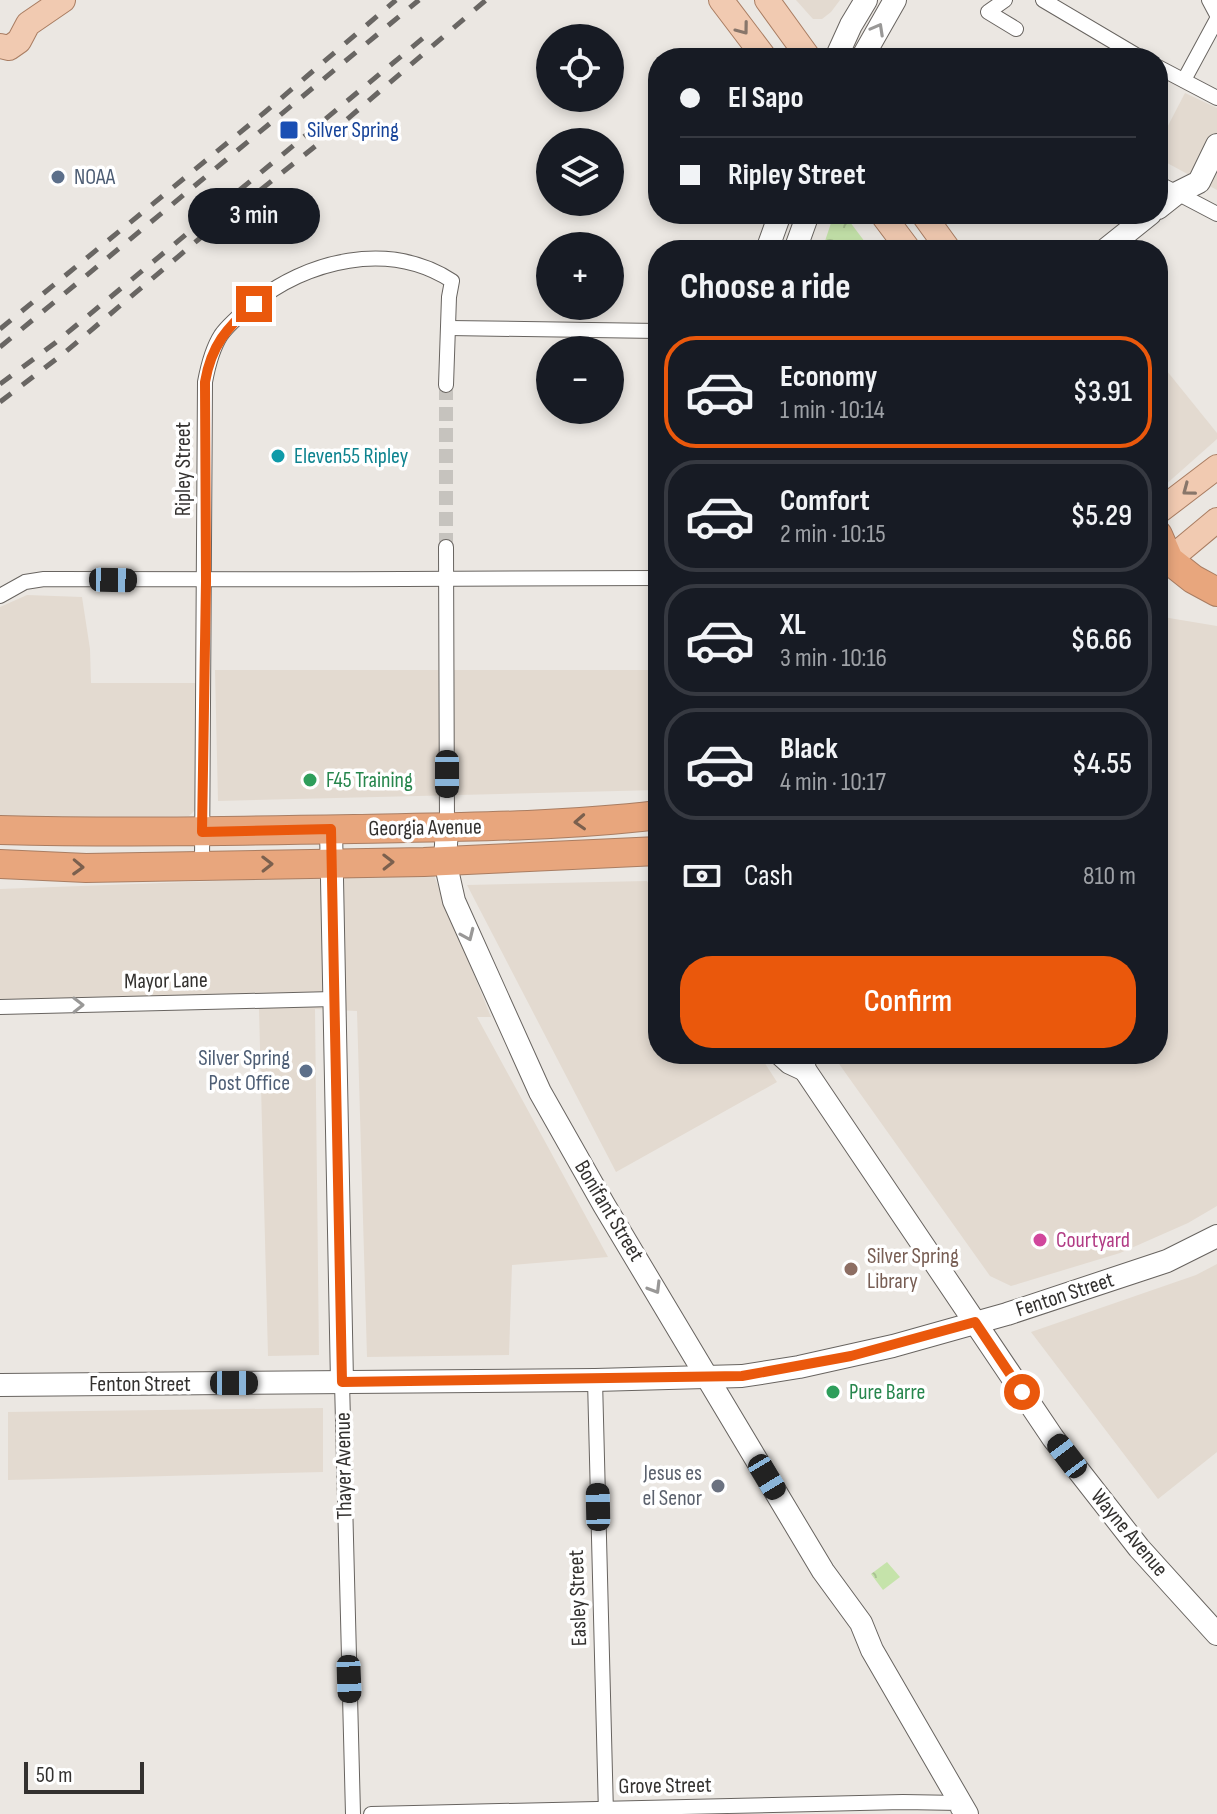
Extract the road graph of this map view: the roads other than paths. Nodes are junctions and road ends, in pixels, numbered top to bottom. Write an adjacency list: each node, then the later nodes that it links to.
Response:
1 (63, 0): 10 (main road)
2 (721, 0): 14 (main road, one-way to 14)
3 (767, 0): 15 (main road)
4 (866, 0): 16 (street)
5 (895, 0): 17 (street, one-way to 5)
6 (1005, 0): 11 (street)
7 (1043, 0): 18 (street)
8 (1209, 0): 9 (street)
9 (1217, 17): 20 (street)
10 (28, 24): 12 (main road); 13 (main road)
11 (1016, 29)
12 (0, 37)
13 (0, 46)
14 (757, 48)
15 (802, 48)
16 (841, 48)
17 (868, 48)
18 (1124, 48)
19 (1168, 72): 20 (street)
20 (1184, 80): 21 (street)
21 (1217, 98)
22 (1217, 145): 23 (street)
23 (1168, 188): 24 (street)
24 (1217, 214)
25 (1138, 224): 26 (street)
26 (1118, 240)
27 (449, 328): 28 (street); 29 (street); 38 (street, Ripley Street)
28 (648, 331)
29 (446, 385)
30 (1217, 467): 31 (main road, one-way to 31)
31 (1168, 504)
32 (1217, 520): 34 (main road)
33 (446, 547): 37 (street, Bonifant Street)
34 (1168, 550)
35 (1168, 559): 39 (highway)
36 (648, 578): 37 (street)
37 (446, 579): 38 (street); 42 (street, Bonifant Street)
38 (206, 581): 40 (street); 45 (street, Ripley Street)
39 (1217, 592)
40 (0, 596)
41 (648, 816): 42 (highway, Georgia Avenue, one-way to 42)
42 (447, 828): 43 (highway, Georgia Avenue); 47 (street, Bonifant Street)
43 (331, 829): 45 (highway, Georgia Avenue); 48 (street, Thayer Avenue)
44 (0, 830): 45 (highway, Georgia Avenue)
45 (202, 832): 50 (street, Ripley Street)
46 (648, 851): 47 (highway, Georgia Avenue)
47 (445, 861): 48 (highway, Georgia Avenue, one-way to 47); 56 (street, Bonifant Street, one-way to 56)
48 (332, 863): 50 (highway, Georgia Avenue, one-way to 48); 51 (street, Thayer Avenue)
49 (0, 864): 50 (highway, Georgia Avenue, one-way to 50)
50 (202, 865)
51 (333, 999): 52 (street, Mayor Lane, one-way to 51); 58 (street, Thayer Avenue)
52 (0, 1007)
53 (804, 1064): 55 (street, Wayne Avenue)
54 (1217, 1236): 55 (street, Fenton Street)
55 (975, 1322): 56 (street, Fenton Street); 60 (street, Wayne Avenue)
56 (709, 1377): 57 (street, Fenton Street); 61 (street, Bonifant Street)
57 (595, 1380): 58 (street, Fenton Street); 62 (street, Easley Street)
58 (342, 1382): 59 (street, Fenton Street); 63 (street, Thayer Avenue)
59 (0, 1385)
60 (1217, 1634)
61 (961, 1810): 62 (street, Grove Street)
62 (606, 1812): 64 (street, Grove Street)
63 (353, 1814)
64 (371, 1814)

